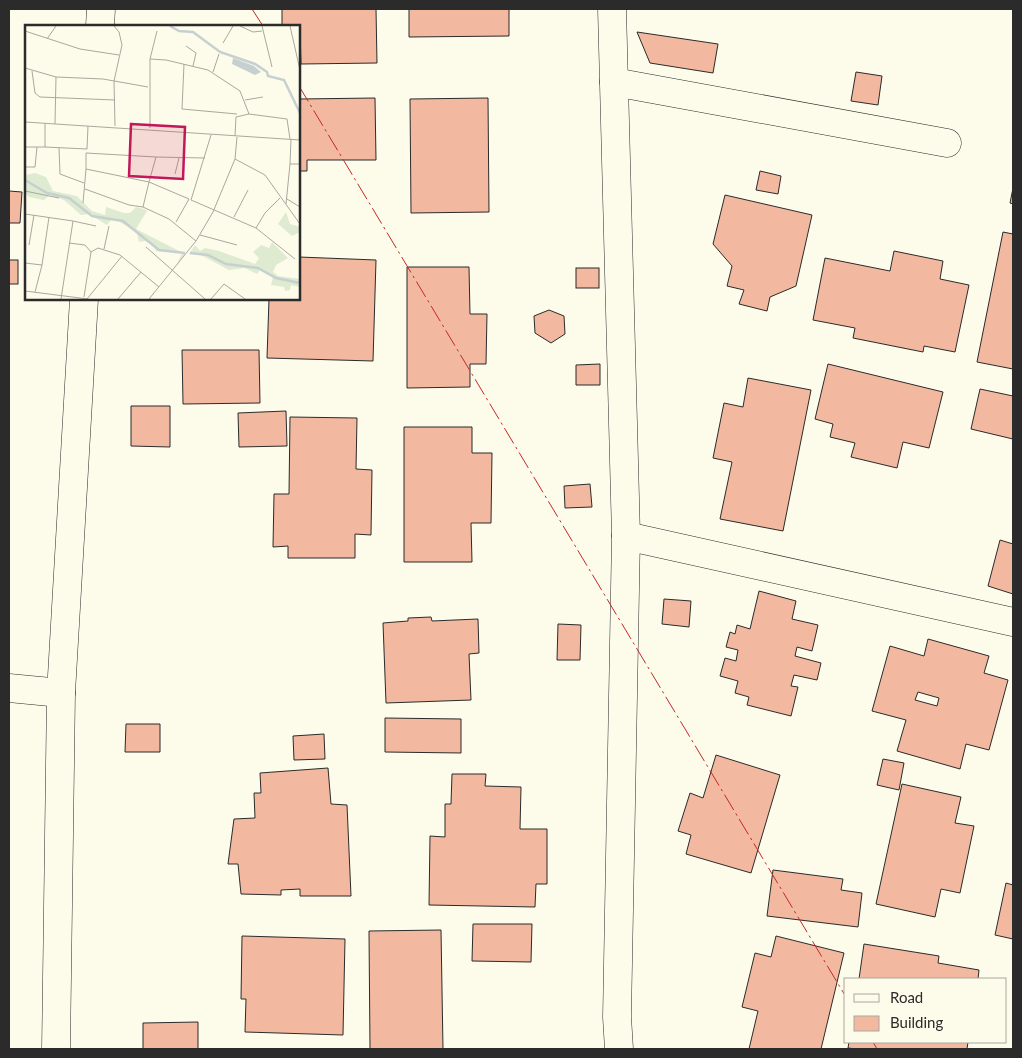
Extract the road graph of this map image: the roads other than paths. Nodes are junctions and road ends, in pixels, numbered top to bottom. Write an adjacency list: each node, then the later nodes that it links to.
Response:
1 (101, 9): 3 (street)
2 (612, 9): 4 (street)
3 (100, 25)
4 (614, 82): 5 (street); 7 (street)
5 (947, 142)
6 (84, 300): 10 (street)
7 (626, 536): 8 (street); 12 (street)
8 (1013, 622)
9 (9, 688): 10 (street)
10 (61, 693): 11 (street)
11 (56, 1049)
12 (619, 1049)

